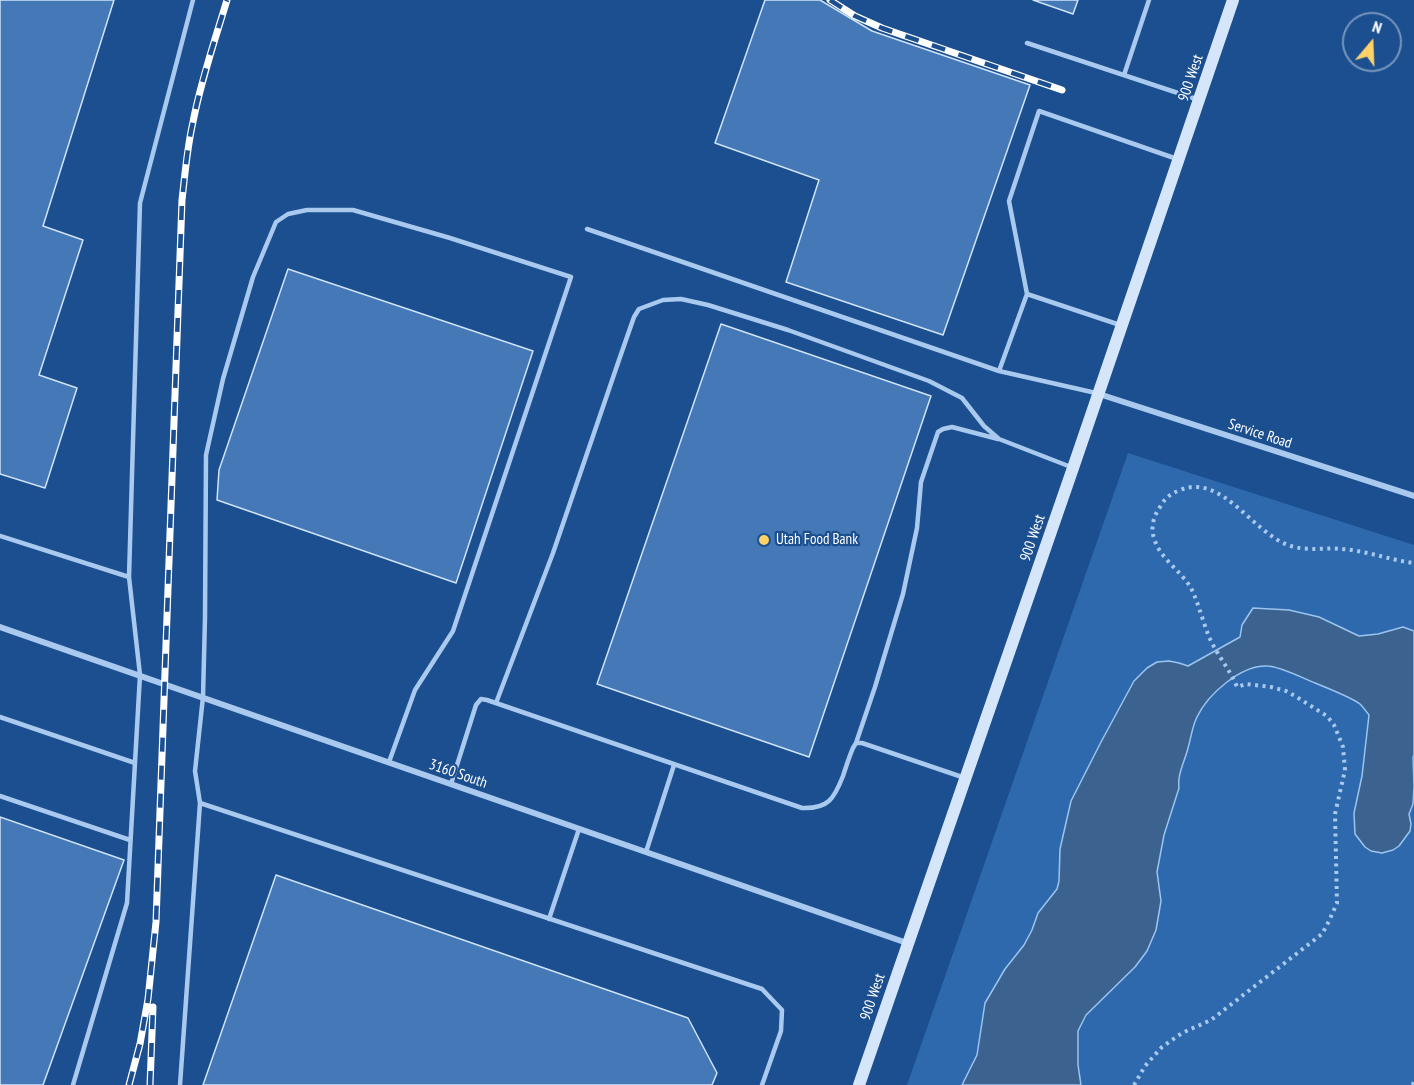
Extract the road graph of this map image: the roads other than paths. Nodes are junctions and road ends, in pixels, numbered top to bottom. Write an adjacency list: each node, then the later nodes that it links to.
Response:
1 (193, 0): 17 (lane)
2 (1149, 0): 5 (lane)
3 (1233, 0): 6 (main road, 900 West)
4 (1028, 43): 5 (lane)
5 (1124, 75): 6 (lane)
6 (1199, 100): 7 (main road, 900 West)
7 (1179, 159): 9 (lane); 10 (main road, 900 West)
8 (587, 229): 11 (lane)
9 (1027, 294): 10 (lane); 11 (lane)
10 (1122, 326): 12 (main road, 900 West)
11 (999, 371): 12 (lane)
12 (1099, 394): 14 (main road, 900 West); 15 (street, Service Road)
13 (999, 439): 14 (lane); 21 (lane); 23 (lane)
14 (1073, 468): 27 (main road, 900 West)
15 (1414, 496)
16 (0, 536): 17 (lane)
17 (129, 577): 19 (lane)
18 (0, 627): 19 (street, 3160 South)
19 (140, 675): 20 (street, 3160 South); 25 (lane)
20 (202, 697): 24 (street, 3160 South); 24 (lane); 30 (lane)
21 (496, 703): 26 (lane); 28 (lane)
22 (0, 717): 25 (lane)
23 (856, 742): 26 (lane); 27 (lane)
24 (389, 762): 28 (street, 3160 South)
25 (135, 763): 32 (lane)
26 (674, 765): 33 (lane)
27 (965, 778): 35 (main road, 900 West)
28 (451, 784): 31 (street, 3160 South)
29 (0, 796): 32 (lane)
30 (200, 803): 34 (lane); 37 (lane)
31 (579, 829): 33 (street, 3160 South); 34 (lane)
32 (130, 840): 36 (lane)
33 (646, 852): 35 (street, 3160 South)
34 (549, 919): 38 (lane)
35 (907, 943): 39 (main road, 900 West)
36 (73, 1085)
37 (180, 1085)
38 (762, 1085)
39 (859, 1085)

